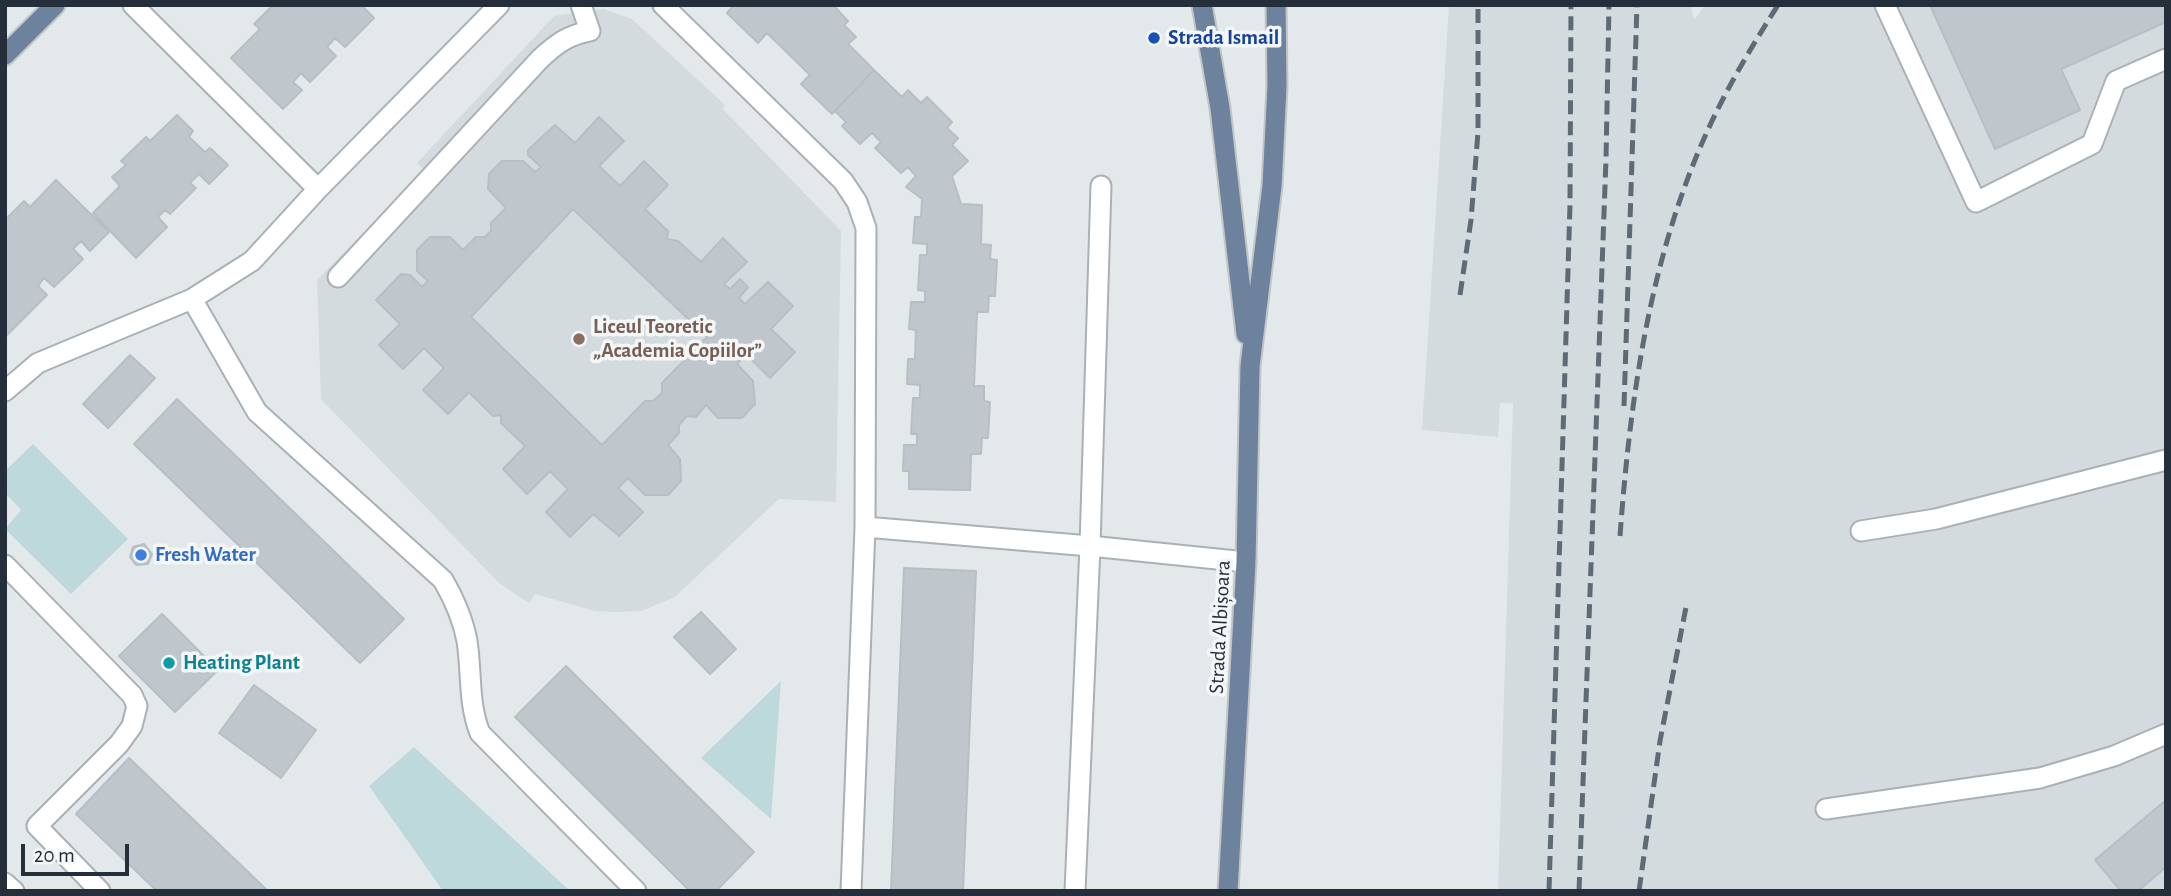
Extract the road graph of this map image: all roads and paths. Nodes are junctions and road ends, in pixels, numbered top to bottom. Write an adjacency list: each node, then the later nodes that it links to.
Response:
1 (55, 5): 9 (main road)
2 (133, 5): 12 (lane)
3 (499, 5): 12 (lane)
4 (581, 5): 13 (lane)
5 (663, 5): 18 (lane)
6 (1202, 5): 15 (main road, Strada Albișoara)
7 (1276, 5): 15 (main road, Strada Albișoara)
8 (1885, 5): 10 (lane)
9 (5, 55)
10 (2166, 59)
11 (1101, 186): 20 (lane)
12 (318, 189): 14 (lane)
13 (338, 277)
14 (192, 299): 16 (lane); 28 (lane)
15 (1250, 366): 21 (main road, Strada Albișoara)
16 (5, 391)
17 (2166, 460): 19 (lane)
18 (865, 527): 20 (lane); 29 (lane)
19 (1861, 531)
20 (1090, 546): 21 (lane); 30 (lane)
21 (1246, 562): 31 (main road, Strada Albișoara)
22 (5, 565): 27 (lane)
23 (2166, 734): 24 (lane)
24 (1826, 809)
25 (5, 883): 26 (lane)
26 (13, 891)
27 (100, 891)
28 (636, 891)
29 (851, 891)
30 (1074, 891)
31 (1228, 891)

